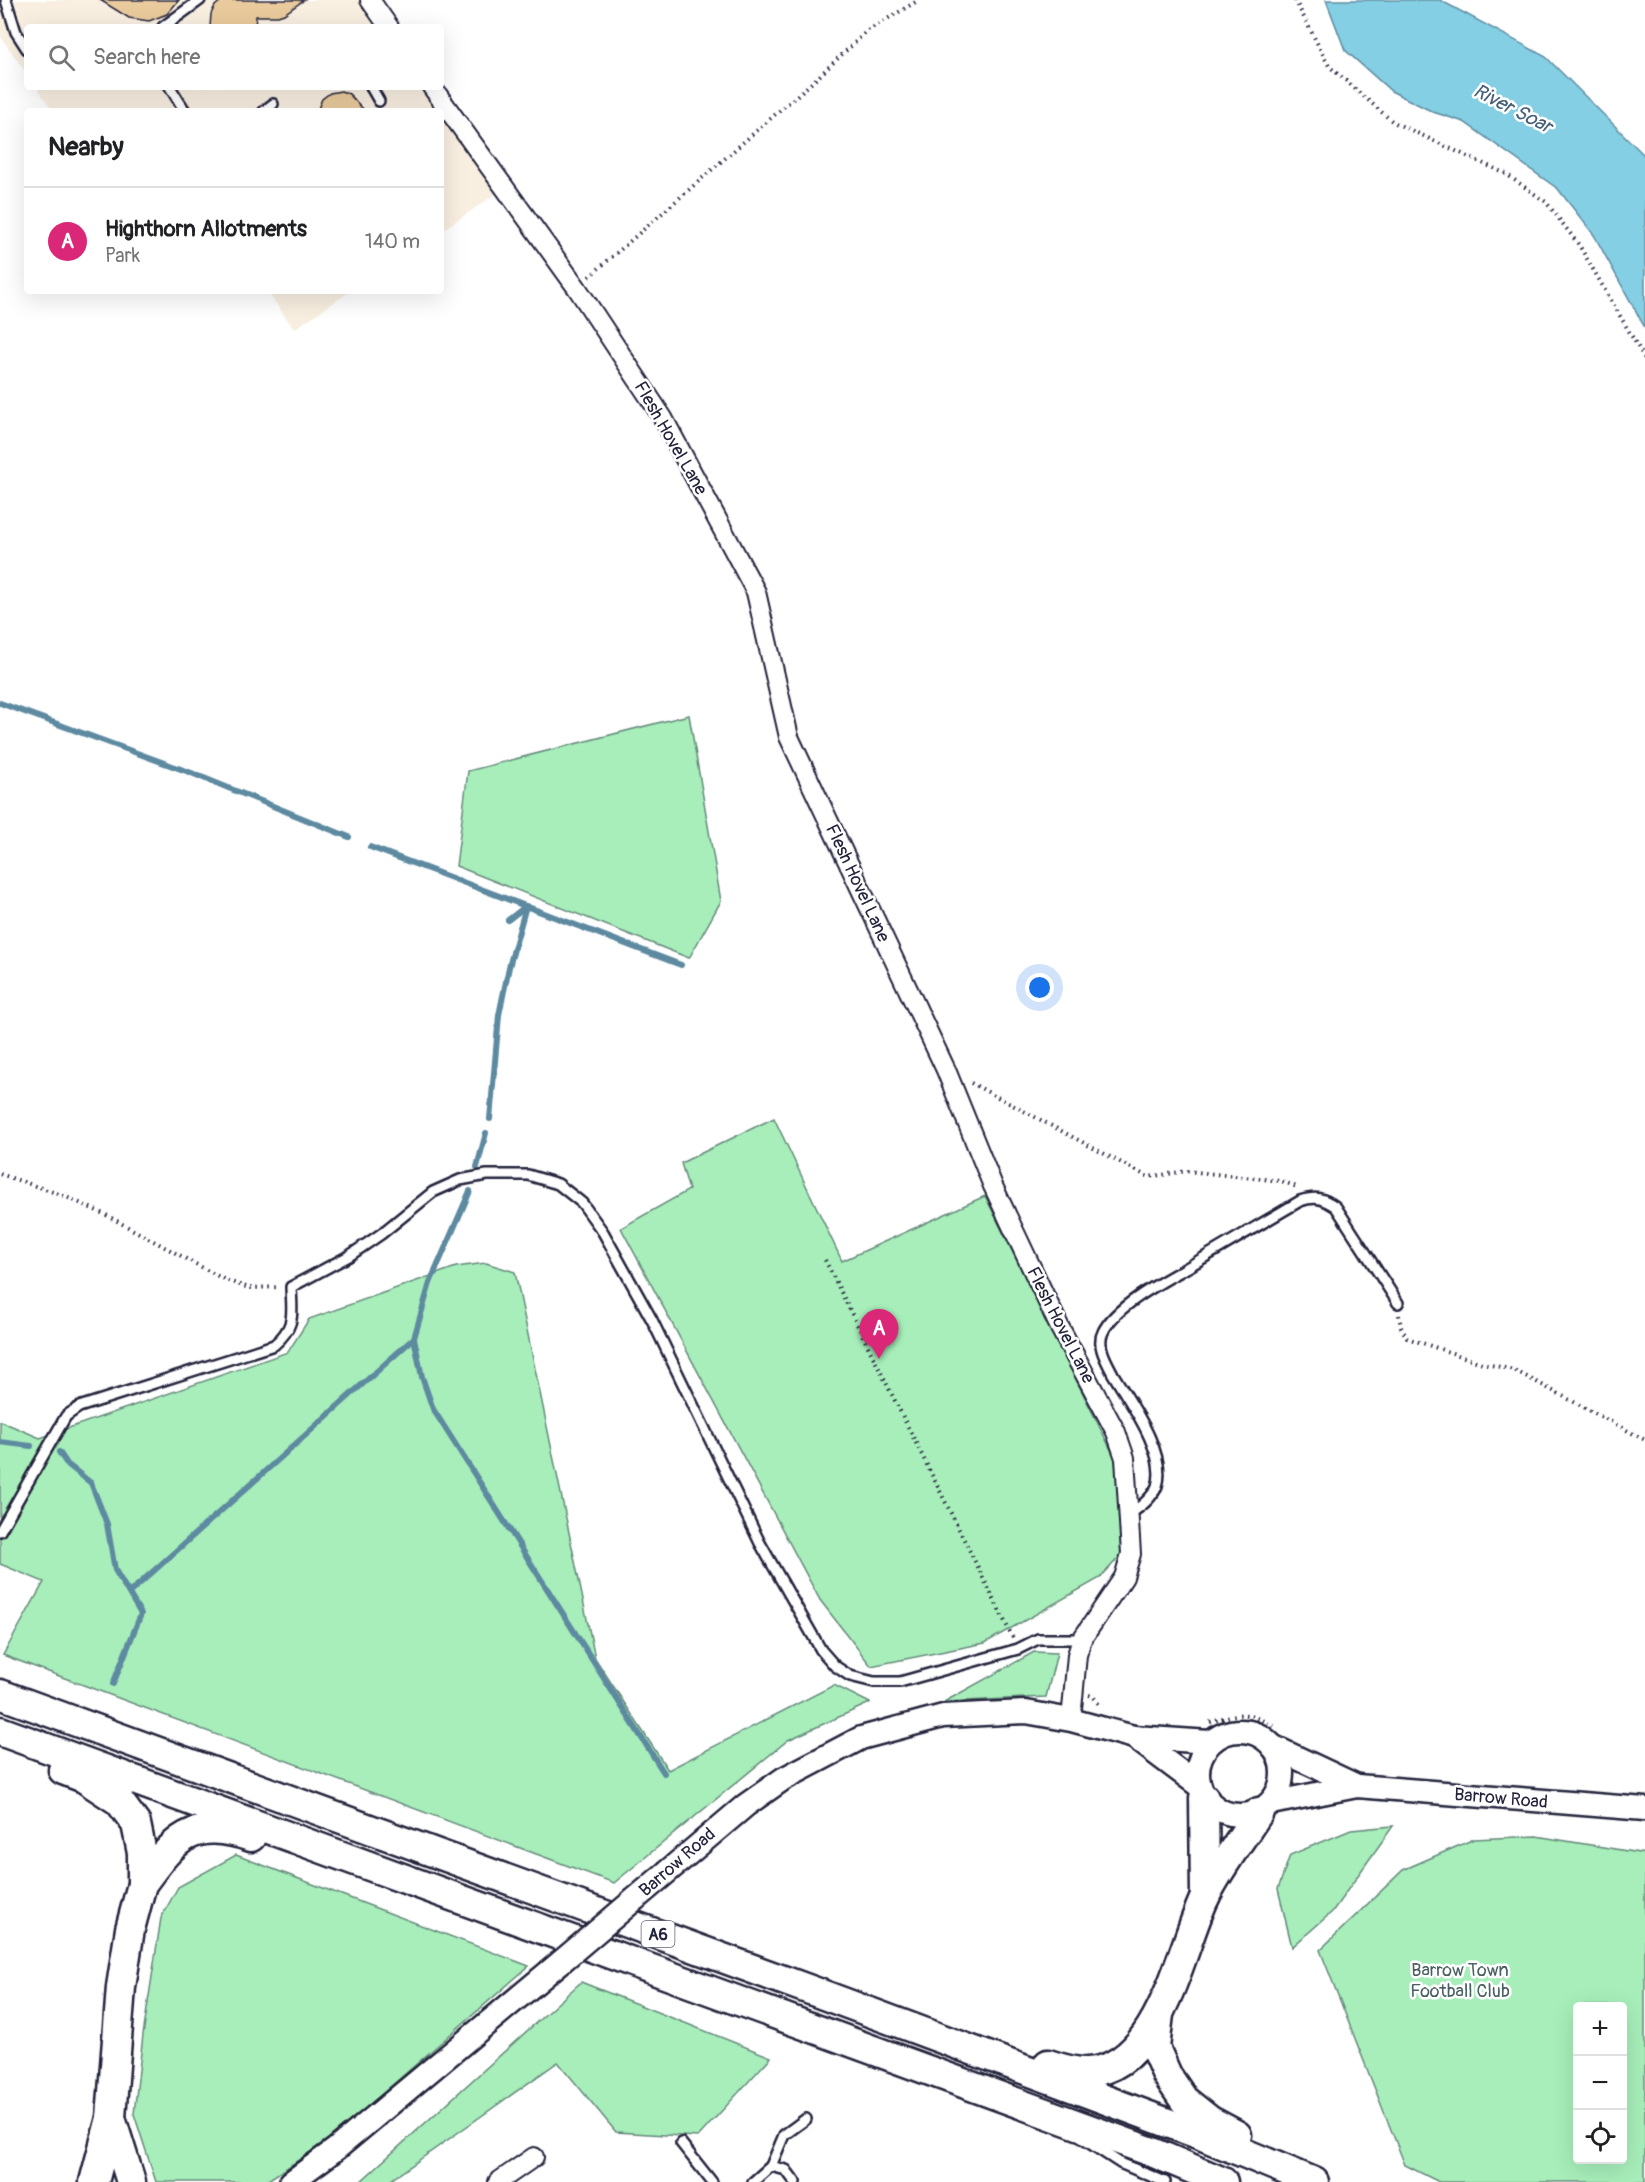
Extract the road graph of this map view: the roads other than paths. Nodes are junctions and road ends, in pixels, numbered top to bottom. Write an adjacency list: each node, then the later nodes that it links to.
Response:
1 (6, 0): 6 (lane)
2 (200, 0): 4 (lane)
3 (370, 0): 5 (street)
4 (167, 24)
5 (387, 24)
6 (24, 44)
7 (172, 90): 12 (lane)
8 (373, 90): 10 (lane)
9 (434, 90): 15 (street, Flesh Hovel Lane)
10 (379, 101)
11 (273, 104): 13 (lane)
12 (183, 108)
13 (268, 108)
14 (1398, 1303): 15 (lane)
15 (1128, 1515): 17 (street, Flesh Hovel Lane)
16 (0, 1531): 17 (lane)
17 (1082, 1639): 19 (street, Flesh Hovel Lane)
18 (0, 1694): 32 (highway, A6)
19 (1071, 1720): 23 (street, Barrow Road); 42 (street, Barrow Road, bridge)
20 (0, 1731): 30 (highway, A6)
21 (1206, 1732): 22 (street); 23 (street, Barrow Road); 26 (street)
22 (1275, 1736): 25 (street, Barrow Road); 27 (street)
23 (1134, 1737): 26 (street, Barrow Road)
24 (0, 1743): 29 (highway)
25 (1357, 1786): 27 (street, Barrow Road); 28 (street, Barrow Road)
26 (1201, 1791): 27 (street); 31 (highway)
27 (1265, 1807): 31 (highway)
28 (1645, 1809)
29 (142, 1884): 30 (highway); 35 (highway)
30 (439, 1890): 34 (highway, A6)
31 (1205, 1897): 33 (highway)
32 (813, 1991): 33 (highway); 49 (highway, A6)
33 (1159, 2014): 50 (highway)
34 (1039, 2111): 47 (lane); 48 (highway, A6)
35 (111, 2118): 40 (highway); 41 (highway)
36 (806, 2119): 39 (lane)
37 (681, 2143): 44 (lane)
38 (534, 2157): 43 (street)
39 (771, 2166): 45 (lane); 46 (lane)
40 (94, 2182)
41 (131, 2182)
42 (291, 2182)
43 (498, 2182)
44 (712, 2182)
45 (753, 2182)
46 (795, 2182)
47 (1165, 2182)
48 (1223, 2182)
49 (1314, 2182)
50 (1326, 2182)

